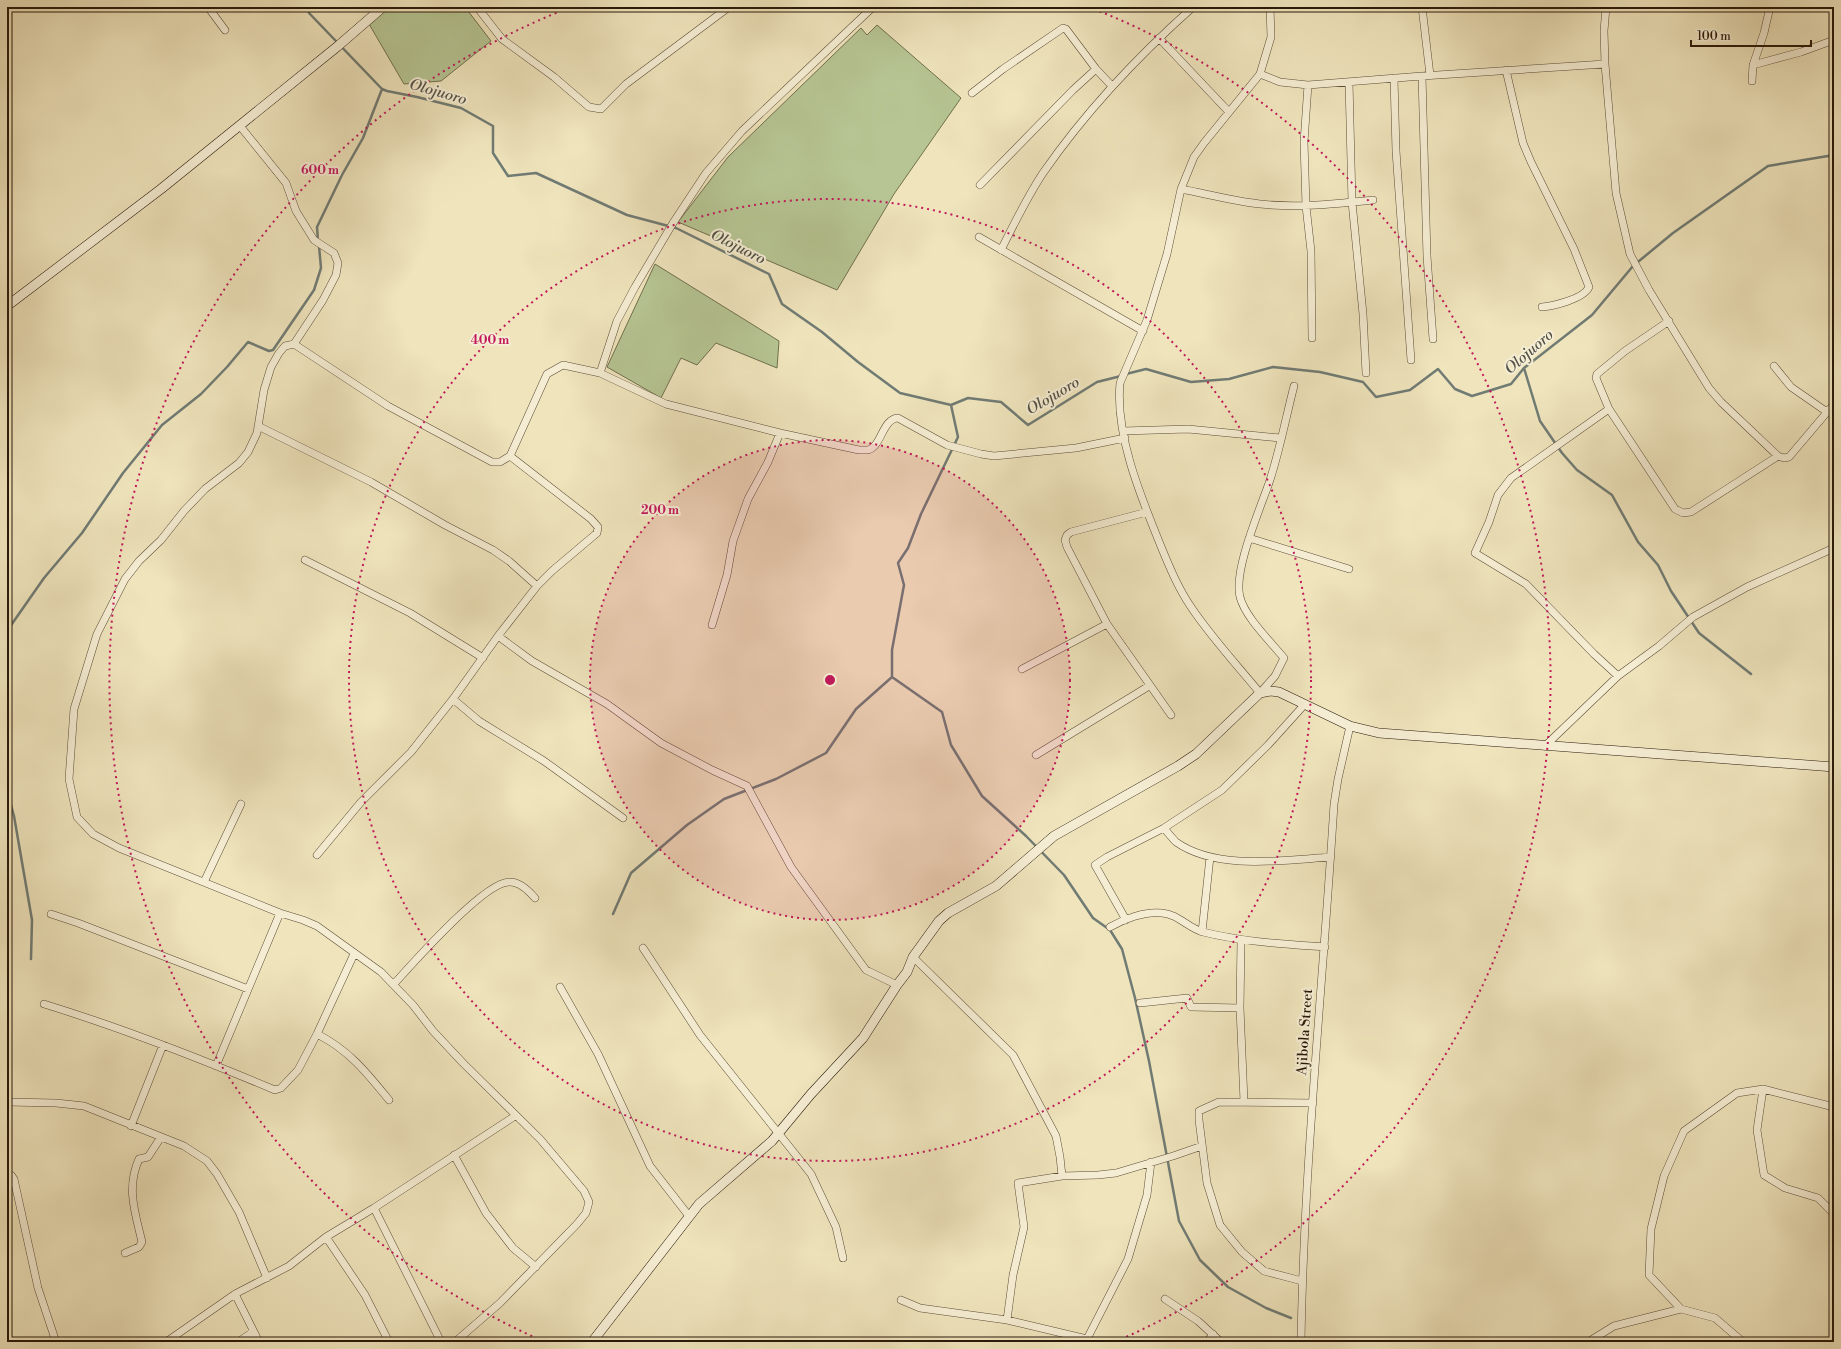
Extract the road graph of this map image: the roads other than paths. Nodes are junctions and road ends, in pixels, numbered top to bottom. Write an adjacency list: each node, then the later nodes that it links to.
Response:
1 (208, 7): 11 (street)
2 (383, 7): 27 (street)
3 (477, 7): 4 (street)
4 (729, 7)
5 (873, 7): 44 (street)
6 (1193, 7): 12 (street)
7 (1270, 7): 18 (street)
8 (1422, 7): 19 (street)
9 (1606, 7): 14 (street)
10 (1770, 7): 15 (street)
11 (225, 30)
12 (1159, 38): 23 (street); 26 (street)
13 (1834, 40): 15 (street)
14 (1605, 64): 17 (street); 37 (street)
15 (1753, 65): 21 (street)
16 (1096, 69): 23 (street); 25 (street); 28 (street)
17 (1506, 70): 19 (street); 36 (street)
18 (1260, 74): 24 (street); 26 (street)
19 (1426, 75): 20 (street); 40 (street)
20 (1394, 78): 22 (street); 42 (street)
21 (1752, 81)
22 (1349, 82): 24 (street); 31 (street)
23 (1111, 85): 34 (street)
24 (1308, 85): 32 (street)
25 (972, 93)
26 (1229, 112): 29 (street)
27 (240, 126): 35 (street); 41 (street)
28 (980, 185)
29 (1181, 189): 32 (street); 38 (street)
30 (1373, 200): 31 (street)
31 (1352, 202): 32 (street); 45 (street)
32 (1306, 206): 39 (street)
33 (979, 237): 34 (street)
34 (1001, 250): 38 (street)
35 (7, 306)
36 (1542, 307)
37 (1669, 321): 48 (street); 55 (street)
38 (1143, 331): 52 (street)
39 (1312, 338)
40 (1433, 339)
41 (294, 344): 50 (street); 54 (street)
42 (1411, 360)
43 (1774, 366): 49 (street)
44 (600, 373): 51 (street); 54 (street)
45 (1366, 373)
46 (1294, 386): 53 (street)
47 (1834, 404): 49 (street)
48 (1609, 409): 55 (street); 67 (street)
49 (1827, 412): 55 (street)
50 (258, 426): 61 (street); 83 (street)
51 (780, 433): 52 (street); 63 (street)
52 (1124, 434): 53 (street); 56 (street)
53 (1280, 438): 57 (street)
54 (510, 456): 61 (street)
55 (1778, 456)
56 (1147, 512): 62 (street); 69 (street)
57 (1249, 538): 60 (street); 69 (street)
58 (1834, 548): 67 (street)
59 (305, 560): 65 (street)
60 (1349, 568)
61 (537, 586): 64 (street)
62 (1107, 624): 66 (street); 68 (street)
63 (712, 625)
64 (498, 636): 65 (street); 96 (street)
65 (483, 658): 70 (street)
66 (1022, 669)
67 (1618, 676): 74 (street)
68 (1149, 686): 72 (street); 75 (street)
69 (1260, 693): 71 (street); 94 (street)
70 (453, 699): 78 (street); 80 (street)
71 (1305, 704): 73 (street); 79 (street)
72 (1171, 715)
73 (1350, 726): 74 (street); 82 (street, Ajibola Street)
74 (1545, 746): 76 (street)
75 (1036, 755)
76 (1834, 767)
77 (241, 804): 83 (street)
78 (623, 818)
79 (1164, 828): 81 (street); 87 (street)
80 (317, 855)
81 (1210, 857): 82 (street); 89 (street)
82 (1331, 857): 91 (street, Ajibola Street)
83 (204, 882): 85 (street)
84 (535, 898): 95 (street)
85 (280, 913): 93 (street); 98 (street)
86 (51, 914): 98 (street)
87 (1126, 920): 88 (street); 89 (street)
88 (1110, 928)
89 (1202, 932): 90 (street)
90 (1241, 941): 91 (street); 101 (street)
91 (1325, 947): 109 (street, Ajibola Street)
92 (643, 948): 113 (street)
93 (354, 954): 95 (street); 102 (street)
94 (913, 957): 96 (street); 119 (street)
95 (394, 984): 111 (street)
96 (897, 985): 113 (street)
97 (560, 987): 122 (street)
98 (248, 989): 104 (street)
99 (1140, 1003): 101 (street)
100 (44, 1004): 103 (street)
101 (1240, 1008): 107 (street)
102 (317, 1034): 104 (street); 106 (street)
103 (163, 1045): 104 (street); 112 (street)
104 (216, 1066)
105 (1763, 1089): 110 (street); 121 (street); 132 (street)
106 (389, 1100)
107 (1244, 1101): 109 (street); 115 (street)
108 (7, 1102): 112 (street)
109 (1313, 1103): 128 (street, Ajibola Street)
110 (1834, 1107)
111 (515, 1116): 116 (street); 126 (street)
112 (131, 1126): 114 (street)
113 (779, 1134): 122 (street); 125 (street)
114 (161, 1137): 124 (street); 127 (street)
115 (1202, 1146): 117 (street); 128 (street)
116 (454, 1155): 120 (street); 126 (street)
117 (1151, 1162): 119 (street); 133 (street)
118 (7, 1176): 136 (street)
119 (1062, 1176): 133 (street)
120 (374, 1208): 123 (street); 141 (street)
121 (1834, 1214)
122 (689, 1216): 143 (street)
123 (326, 1237): 127 (street); 140 (street)
124 (124, 1253)
125 (843, 1258)
126 (536, 1267): 142 (street)
127 (267, 1278): 129 (street)
128 (1302, 1282): 146 (street, Ajibola Street)
129 (235, 1294): 134 (street); 137 (street)
130 (901, 1300): 133 (street)
131 (1165, 1300): 135 (street)
132 (1681, 1309): 147 (street); 148 (street)
133 (1007, 1320)
134 (253, 1332): 138 (street); 139 (street)
135 (1213, 1334): 144 (street); 145 (street)
136 (56, 1342)
137 (166, 1342)
138 (238, 1342)
139 (259, 1342)
140 (389, 1342)
141 (441, 1342)
142 (455, 1342)
143 (592, 1342)
144 (1207, 1342)
145 (1221, 1342)
146 (1301, 1342)
147 (1588, 1342)
148 (1743, 1342)

